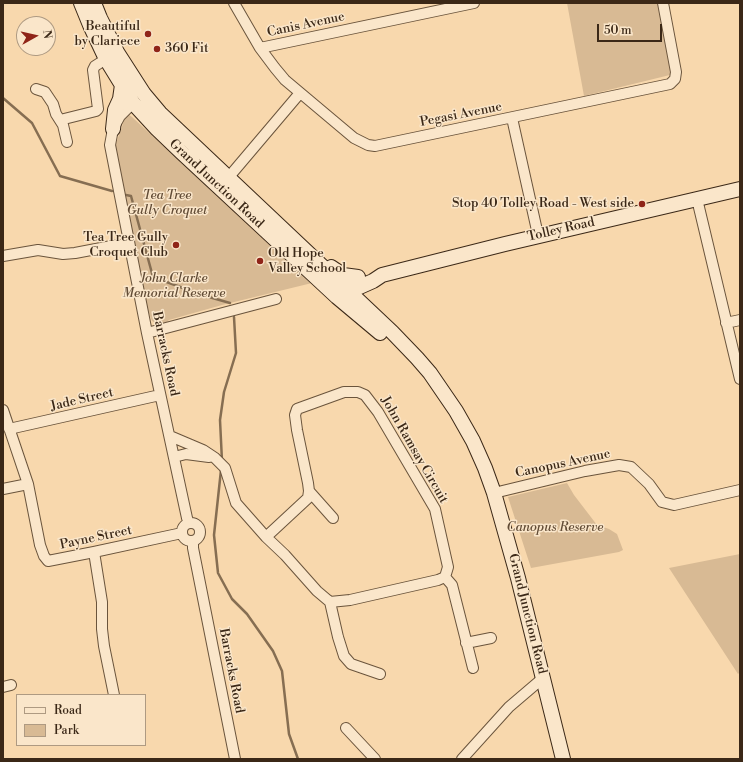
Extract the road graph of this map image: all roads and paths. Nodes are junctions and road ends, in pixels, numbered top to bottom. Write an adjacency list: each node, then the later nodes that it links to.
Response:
1 (81, 3): 7 (main road, Grand Junction Road)
2 (94, 3): 11 (main road, Grand Junction Road)
3 (234, 3): 6 (street, Pegasi Avenue)
4 (474, 3): 6 (street, Canis Avenue)
5 (663, 3): 13 (street, Pegasi Avenue)
6 (260, 48): 10 (street, Pegasi Avenue)
7 (106, 59): 8 (main road, Grand Junction Road); 14 (street)
8 (122, 85): 12 (main road, Grand Junction Road); 15 (main road)
9 (36, 89): 14 (street)
10 (300, 93): 13 (street, Pegasi Avenue); 17 (street)
11 (144, 94): 12 (main road); 17 (main road, Grand Junction Road)
12 (133, 102): 15 (street, Barracks Road); 17 (main road, Grand Junction Road)
13 (512, 118): 21 (street)
14 (60, 120): 16 (street)
15 (113, 129): 22 (street, Barracks Road)
16 (67, 142)
17 (224, 183): 20 (main road, Grand Junction Road); 25 (main road, Grand Junction Road)
18 (740, 189): 19 (main road, Tolley Road)
19 (697, 199): 21 (main road, Tolley Road); 29 (street)
20 (280, 226): 24 (main road); 25 (main road, Grand Junction Road)
21 (538, 235): 24 (main road, Tolley Road)
22 (129, 245): 23 (street); 30 (street, Barracks Road)
23 (3, 256)
24 (362, 280): 25 (main road, Tolley Road); 27 (main road)
25 (342, 293): 27 (main road, Grand Junction Road); 32 (main road, Grand Junction Road)
26 (276, 299): 30 (street)
27 (366, 308): 32 (main road, Grand Junction Road)
28 (740, 320): 29 (street)
29 (726, 323): 31 (street)
30 (147, 332): 33 (street, Barracks Road)
31 (740, 379)
32 (439, 387): 43 (main road, Grand Junction Road)
33 (160, 395): 35 (street, Jade Street); 36 (street, Barracks Road)
34 (3, 410): 35 (street)
35 (9, 429): 39 (street)
36 (170, 436): 37 (street, Barracks Road); 38 (street)
37 (174, 457): 38 (street); 45 (street, Barracks Road)
38 (216, 459): 47 (street)
39 (28, 484): 40 (street); 49 (street, Payne Street)
40 (3, 489)
41 (740, 490): 43 (street, Canopus Avenue)
42 (309, 491): 44 (street); 47 (street); 50 (street, John Ramsay Circuit)
43 (494, 493): 56 (main road, Grand Junction Road)
44 (332, 518)
45 (189, 523): 46 (street); 48 (street)
46 (182, 533): 48 (street); 49 (street, Payne Street)
47 (266, 537): 51 (street)
48 (193, 541): 59 (street, Barracks Road)
49 (94, 552): 57 (street)
50 (446, 577): 51 (street); 53 (street)
51 (330, 602): 55 (street)
52 (492, 638): 53 (street)
53 (466, 644): 54 (street)
54 (472, 668)
55 (380, 674)
56 (543, 678): 61 (street); 62 (main road, Grand Junction Road)
57 (114, 694)
58 (346, 728): 60 (street)
59 (235, 759)
60 (375, 759)
61 (462, 759)
62 (563, 759)

